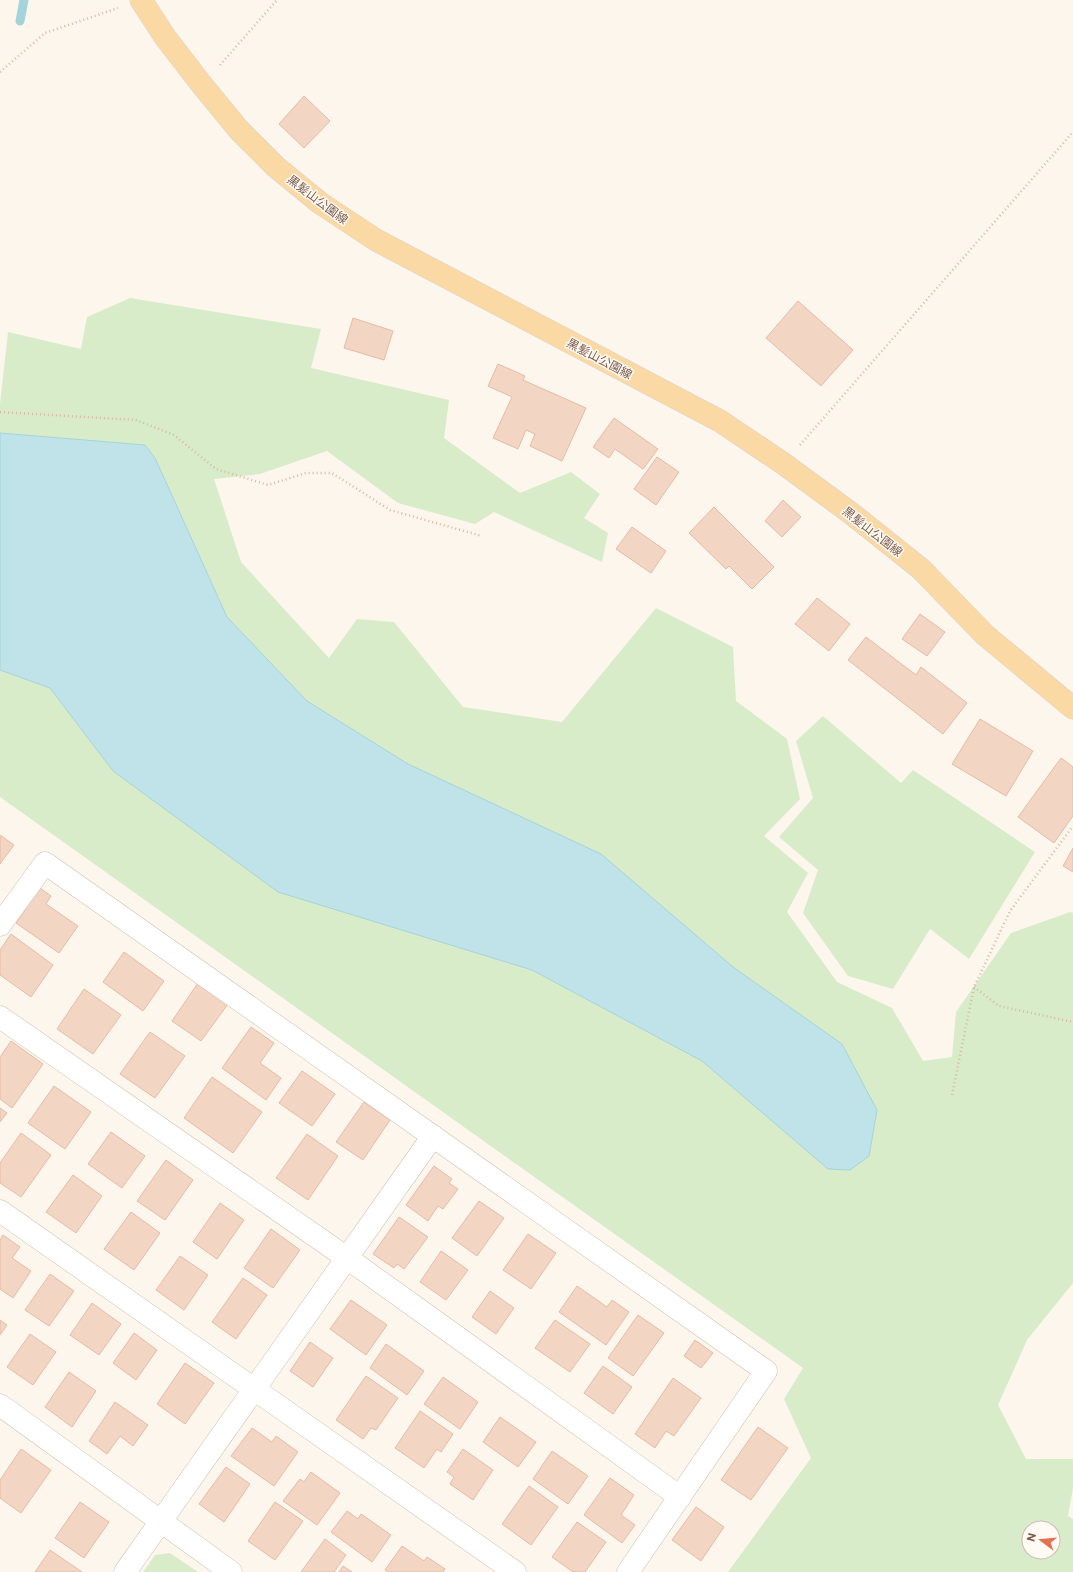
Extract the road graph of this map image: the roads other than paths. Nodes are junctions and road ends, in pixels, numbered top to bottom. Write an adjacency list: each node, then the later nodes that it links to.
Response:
1 (141, 0): 2 (main road, 黒髪山公園線)
2 (1073, 708)
3 (0, 925): 5 (street)
4 (0, 1017): 7 (street)
5 (434, 1136): 7 (street); 10 (street)
6 (0, 1211): 8 (street)
7 (347, 1258): 8 (street); 10 (street)
8 (254, 1390): 11 (street); 14 (street)
9 (0, 1405): 11 (street)
10 (680, 1497): 15 (street)
11 (161, 1522): 12 (street); 13 (street)
12 (125, 1572)
13 (231, 1572)
14 (515, 1572)
15 (628, 1572)

